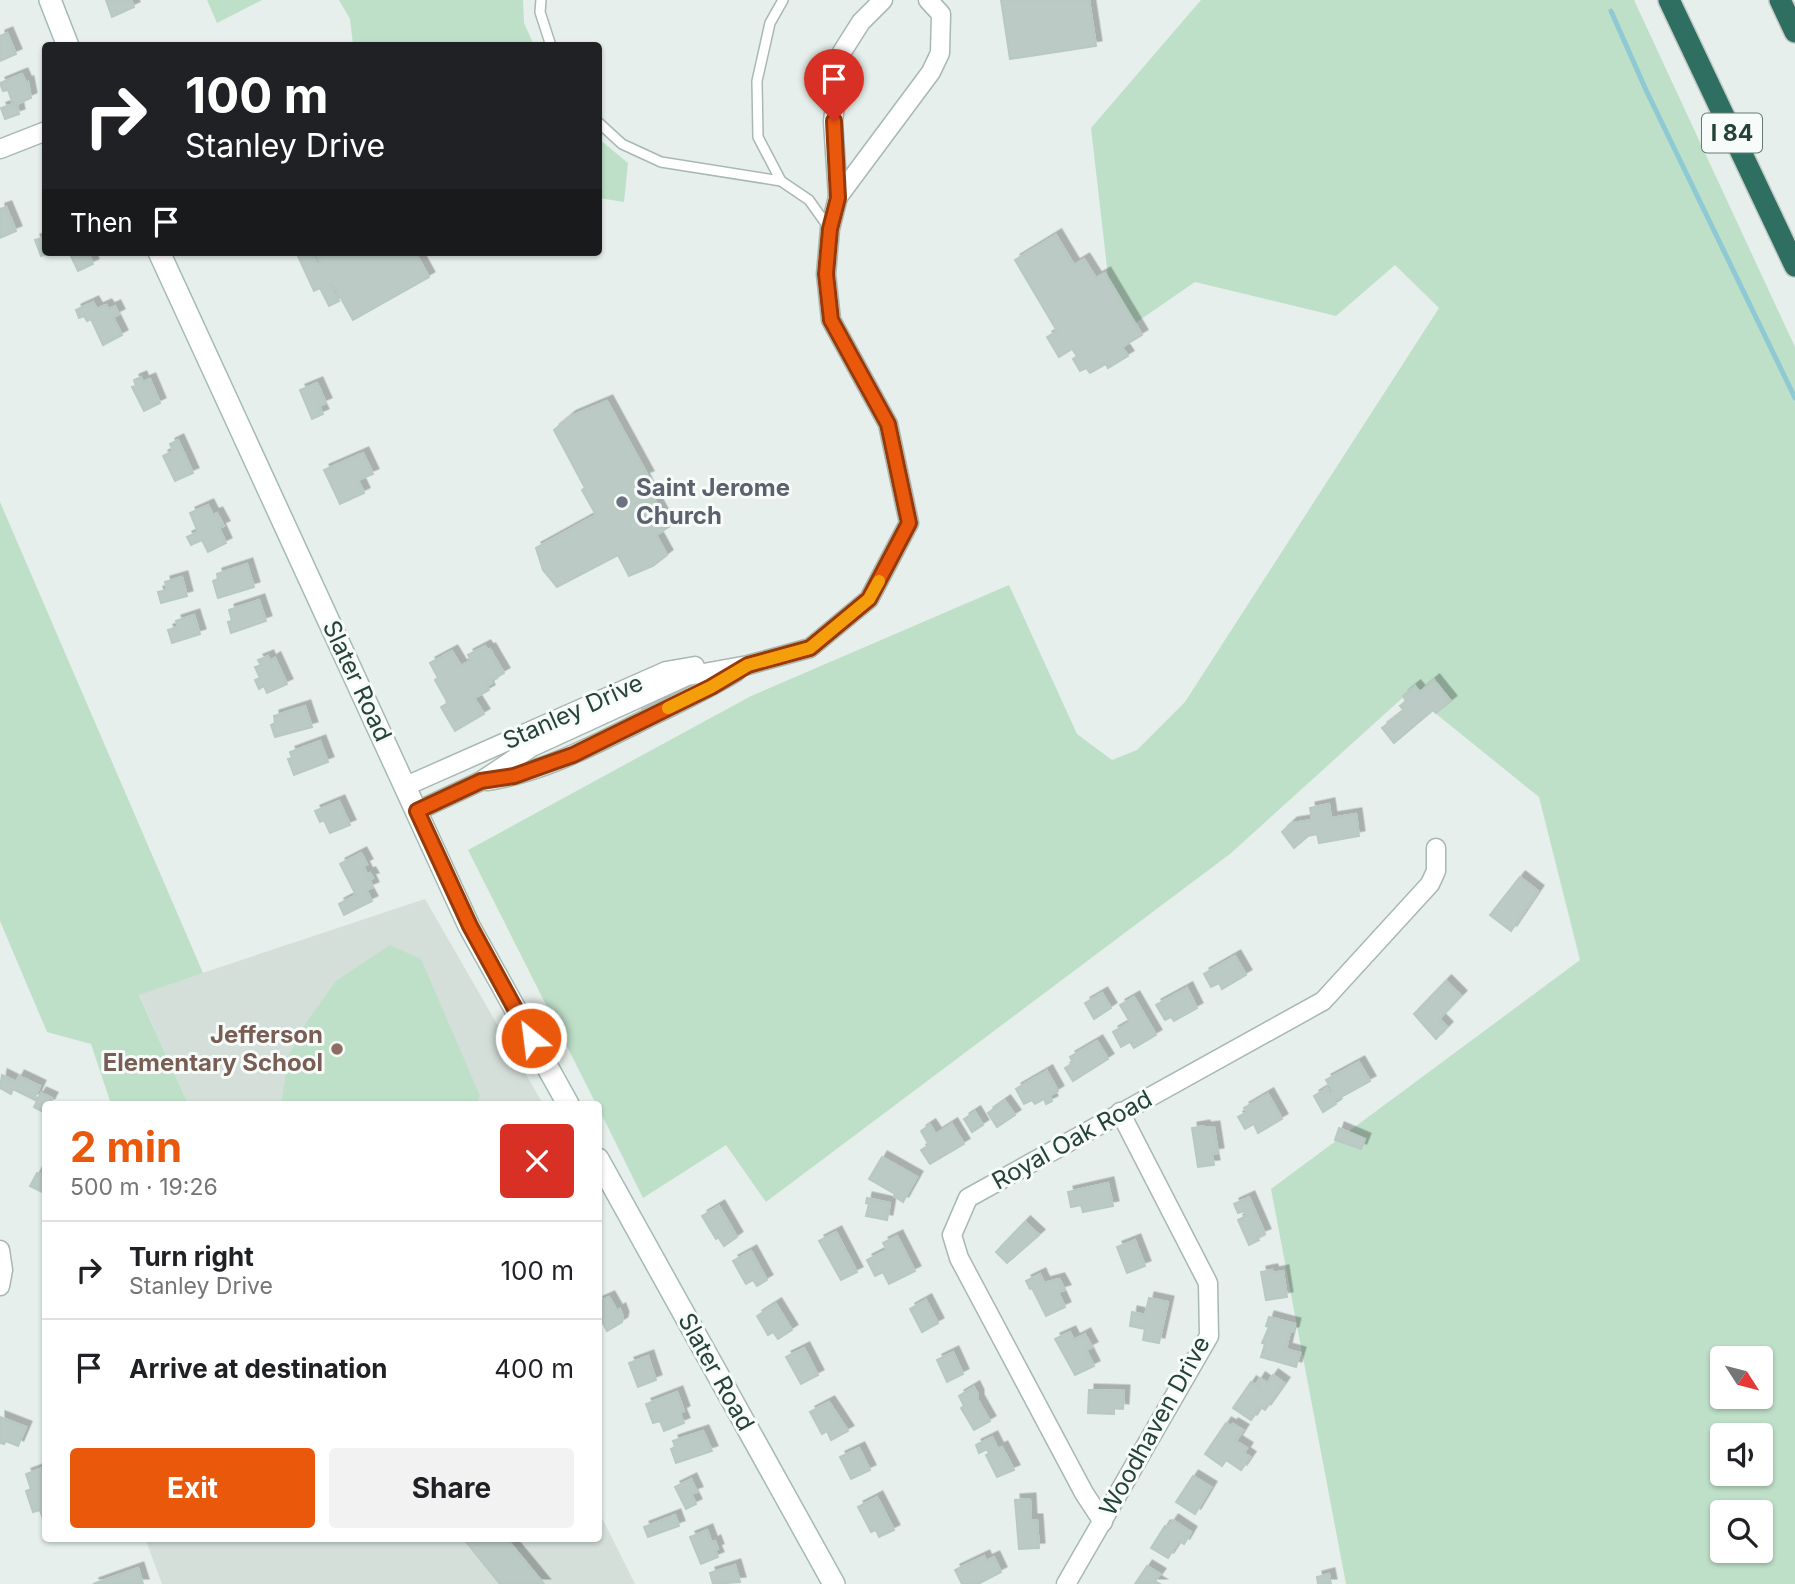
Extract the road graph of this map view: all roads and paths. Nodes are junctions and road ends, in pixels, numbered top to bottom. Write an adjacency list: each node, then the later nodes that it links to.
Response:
1 (50, 0): 9 (main road)
2 (541, 0): 10 (lane)
3 (783, 0): 14 (lane)
4 (883, 0): 15 (street, Stanley Drive)
5 (928, 0): 15 (street, Stanley Drive)
6 (1669, 0): 18 (highway, I 84)
7 (1780, 0): 8 (highway)
8 (1795, 33)
9 (66, 42)
10 (550, 42)
11 (602, 126): 14 (lane)
12 (42, 133): 13 (street)
13 (0, 149)
14 (781, 181): 16 (lane)
15 (838, 198): 16 (street, Stanley Drive)
16 (830, 229): 19 (street, Stanley Drive)
17 (161, 256): 20 (main road, Slater Road)
18 (1795, 266)
19 (748, 665): 20 (street, Stanley Drive); 21 (street, Stanley Drive)
20 (406, 786): 21 (main road, Slater Road)
21 (417, 811): 23 (main road, Slater Road)
22 (1436, 848): 24 (street, Royal Oak Road)
23 (566, 1101)
24 (1120, 1112): 28 (street, Woodhaven Drive); 28 (street, Royal Oak Road)
25 (602, 1166): 29 (main road, Slater Road)
26 (0, 1250): 27 (street)
27 (0, 1286)
28 (1103, 1522): 30 (street, Woodhaven Drive)
29 (834, 1584)
30 (1066, 1584)

